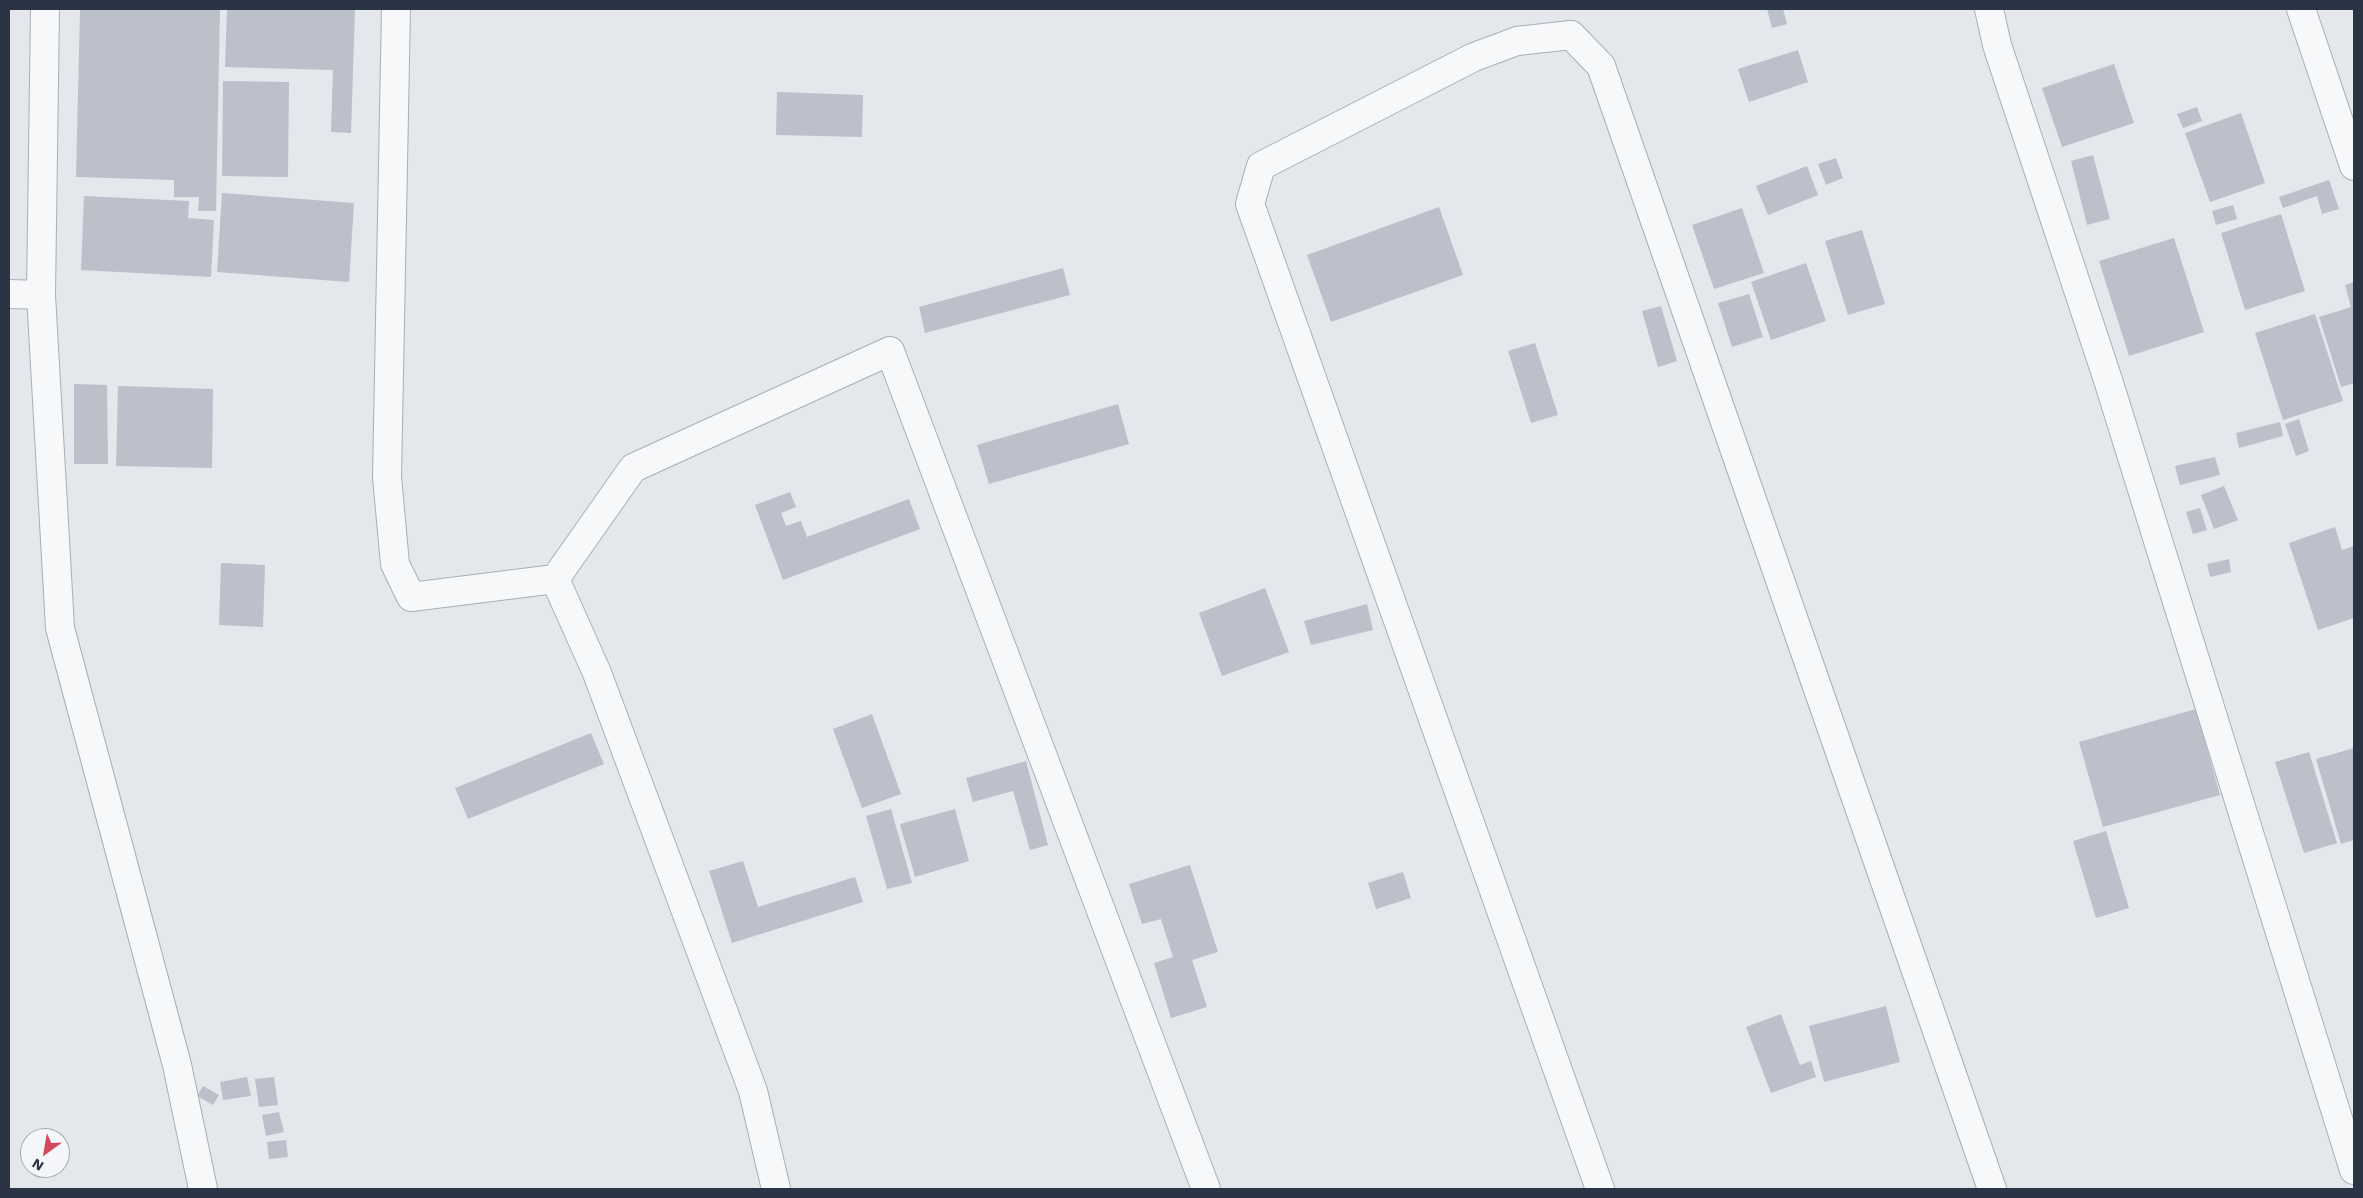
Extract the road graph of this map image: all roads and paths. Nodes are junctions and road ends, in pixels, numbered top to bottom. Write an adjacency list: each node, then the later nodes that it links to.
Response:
1 (45, 9): 7 (street)
2 (396, 9): 8 (street)
3 (1988, 9): 9 (street)
4 (2301, 9): 5 (street)
5 (2354, 166)
6 (9, 294): 7 (street)
7 (41, 294): 10 (street)
8 (555, 579): 11 (street); 12 (street)
9 (2354, 1170)
10 (203, 1189)
11 (776, 1189)
12 (1206, 1189)
13 (1600, 1189): 14 (street)
14 (1992, 1189)

